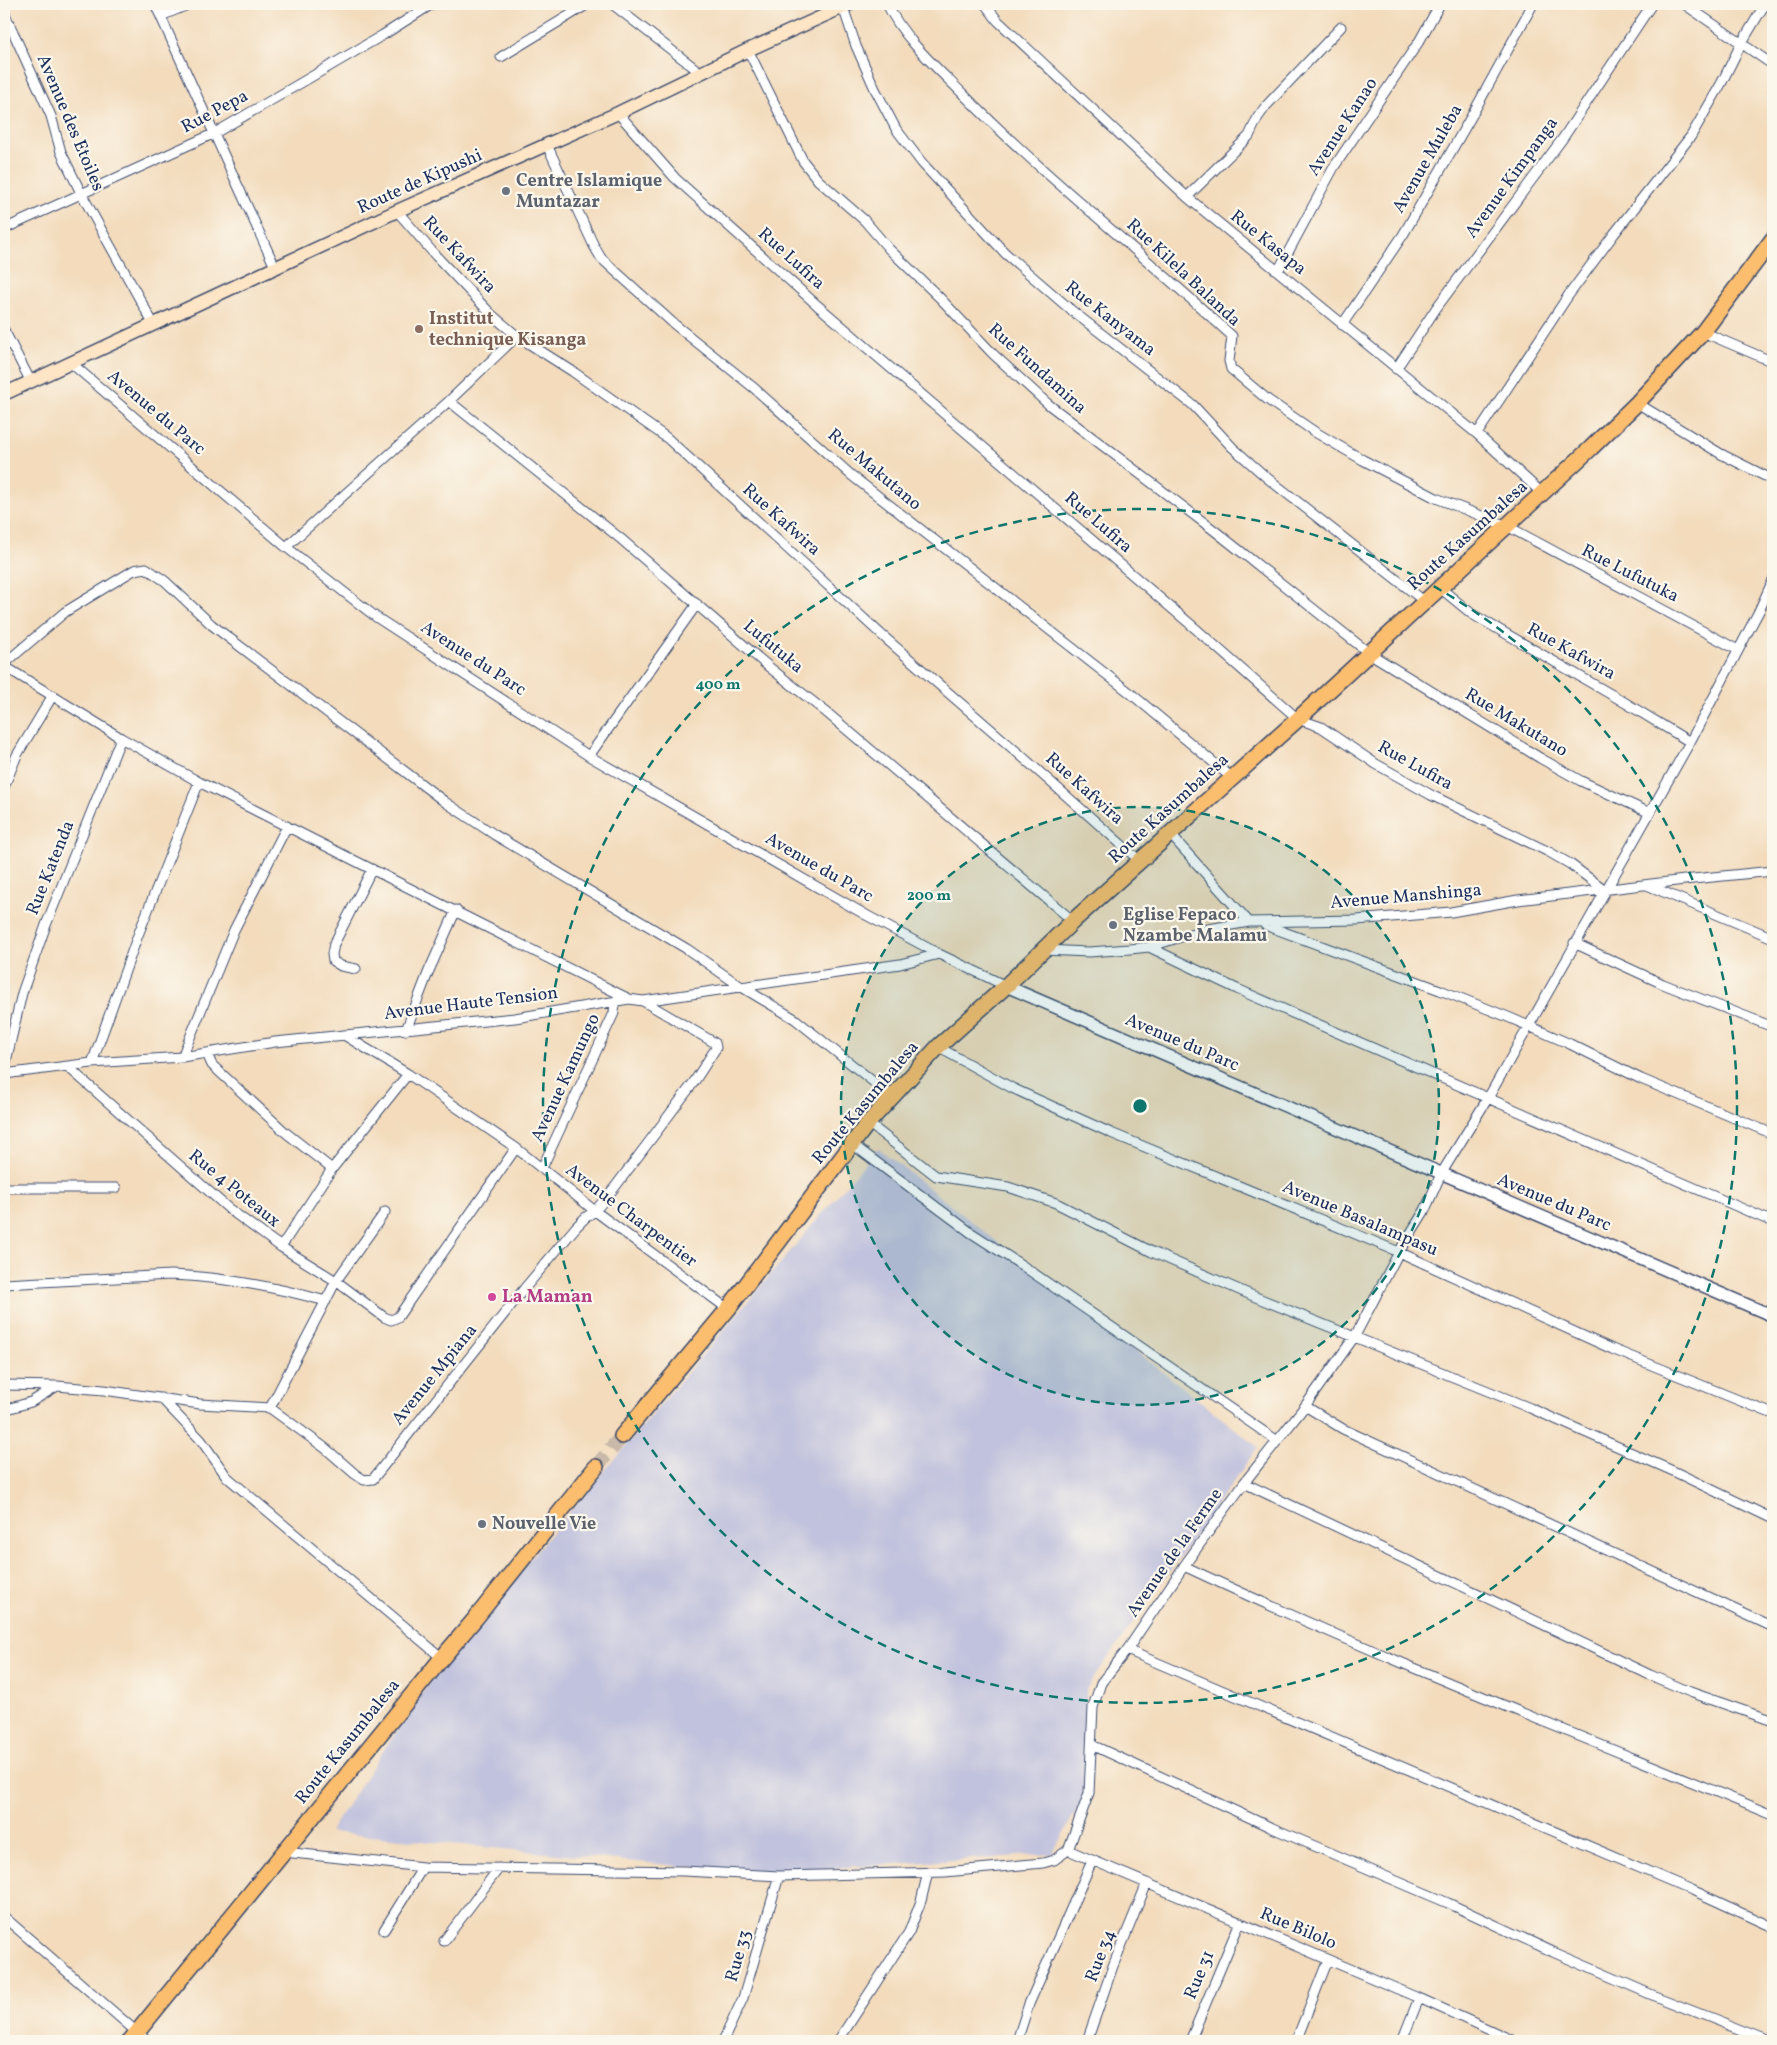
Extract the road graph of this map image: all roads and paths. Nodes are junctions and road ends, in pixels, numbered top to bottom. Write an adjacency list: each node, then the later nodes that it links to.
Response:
1 (155, 4): 15 (street)
2 (190, 4): 15 (street)
3 (432, 4): 23 (street, Rue Pepa)
4 (588, 4): 19 (street)
5 (886, 4): 47 (street, Rue Kilela Balanda)
6 (985, 4): 26 (street, Rue Kasapa)
7 (1440, 4): 31 (street, Avenue Kanao)
8 (1533, 4): 33 (street, Avenue Muleba)
9 (1652, 4): 39 (street, Avenue Kimpanga)
10 (1684, 4): 17 (street)
11 (1765, 4): 17 (street)
12 (617, 5): 21 (street)
13 (847, 5): 18 (main road, Route de Kipushi); 51 (street, Rue Kanyama)
14 (4, 12): 25 (street, Avenue des Etoiles)
15 (161, 16): 23 (street)
16 (1341, 27): 26 (street)
17 (1741, 44): 20 (street); 44 (street)
18 (748, 50): 21 (main road, Route de Kipushi); 54 (street, Rue Fundamina)
19 (501, 57)
20 (1773, 65)
21 (701, 73): 22 (main road, Route de Kipushi)
22 (618, 113): 24 (main road, Route de Kipushi); 57 (street, Rue Lufira)
23 (215, 132): 25 (street, Rue Pepa); 30 (street)
24 (547, 145): 27 (main road, Route de Kipushi); 61 (street, Rue Makutano)
25 (81, 193): 28 (street, Rue Pepa); 32 (street, Avenue des Etoiles)
26 (1187, 198): 31 (street, Rue Kasapa)
27 (397, 211): 30 (main road, Route de Kipushi); 36 (street, Rue Kafwira)
28 (4, 229)
29 (1773, 239): 35 (highway, Route Kasumbalesa)
30 (275, 267): 32 (main road, Route de Kipushi)
31 (1278, 271): 33 (street, Rue Kasapa)
32 (154, 325): 38 (main road, Route de Kipushi)
33 (1342, 325): 39 (street, Rue Kasapa)
34 (4, 330): 40 (street)
35 (1703, 332): 37 (street); 43 (highway, Route Kasumbalesa)
36 (517, 336): 42 (street); 67 (street, Rue Kafwira)
37 (1773, 362)
38 (71, 364): 40 (main road, Route de Kipushi); 48 (street, Avenue du Parc)
39 (1396, 369): 44 (street, Rue Kasapa)
40 (31, 382): 41 (main road, Route de Kipushi)
41 (4, 394)
42 (449, 401): 48 (street); 52 (street, Lufutuka)
43 (1637, 404): 45 (street); 46 (highway, Route Kasumbalesa)
44 (1477, 434): 46 (street, Rue Kasapa)
45 (1773, 480)
46 (1543, 494): 47 (highway, Route Kasumbalesa)
47 (1507, 526): 50 (highway, Route Kasumbalesa); 53 (street, Rue Lufutuka)
48 (286, 547): 60 (street, Avenue du Parc)
49 (1773, 580): 53 (street, Avenue de la Ferme)
50 (1439, 587): 51 (highway, Route Kasumbalesa); 59 (street, Rue Kafwira)
51 (1424, 601): 54 (highway, Route Kasumbalesa)
52 (697, 604): 60 (street); 73 (street, Lufutuka)
53 (1738, 650): 59 (street, Avenue de la Ferme)
54 (1369, 652): 57 (highway, Route Kasumbalesa); 64 (street, Rue Makutano)
55 (4, 665): 56 (street); 82 (street)
56 (52, 695): 58 (street); 63 (street)
57 (1298, 719): 61 (highway, Route Kasumbalesa); 71 (street, Rue Lufira)
58 (121, 738): 62 (street); 96 (street, Rue Katenda)
59 (1690, 742): 64 (street, Avenue de la Ferme)
60 (589, 756): 80 (street, Avenue du Parc)
61 (1232, 777): 66 (highway, Route Kasumbalesa)
62 (199, 782): 65 (street); 94 (street)
63 (4, 787)
64 (1650, 813): 71 (street, Avenue de la Ferme)
65 (287, 826): 68 (street); 93 (street)
66 (1170, 834): 67 (highway, Route Kasumbalesa); 74 (street)
67 (1140, 861): 73 (highway, Route Kasumbalesa)
68 (372, 869): 72 (street); 81 (street)
69 (1773, 871): 70 (street, Avenue Manshinga)
70 (1646, 885): 71 (street, Avenue Manshinga); 76 (street)
71 (1605, 890): 75 (street, Avenue Manshinga); 77 (street, Avenue de la Ferme)
72 (456, 910): 84 (street); 89 (street)
73 (1073, 921): 79 (highway, Route Kasumbalesa)
74 (1249, 922): 75 (street, Avenue Manshinga); 78 (street, Avenue Manshinga)
75 (1261, 923): 87 (street)
76 (1773, 938)
77 (1574, 943): 87 (street, Avenue de la Ferme); 88 (street)
78 (1149, 947): 79 (street, Avenue Manshinga); 99 (street)
79 (1043, 950): 83 (highway, Route Kasumbalesa)
80 (939, 954): 82 (street, Avenue Haute Tension); 83 (street, Avenue du Parc)
81 (356, 969)
82 (740, 986): 86 (street, Avenue Haute Tension); 98 (street)
83 (1006, 986): 91 (highway, Route Kasumbalesa); 106 (street, Avenue du Parc)
84 (629, 999): 85 (street, Avenue Haute Tension); 86 (street, Avenue Haute Tension)
85 (615, 1001): 89 (street, Avenue Haute Tension); 104 (street, Avenue Kamungo)
86 (643, 1001): 110 (street, Avenue Mpiana)
87 (1528, 1026): 99 (street, Avenue de la Ferme); 101 (street)
88 (1773, 1027)
89 (406, 1030): 90 (street, Avenue Haute Tension)
90 (344, 1035): 92 (street, Avenue Haute Tension); 97 (street, Avenue Charpentier)
91 (938, 1047): 98 (highway, Route Kasumbalesa); 113 (street, Avenue Basalampasu)
92 (207, 1054): 93 (street, Avenue Haute Tension); 105 (street)
93 (182, 1057): 94 (street, Avenue Haute Tension)
94 (92, 1063): 95 (street, Avenue Haute Tension)
95 (68, 1067): 96 (street, Avenue Haute Tension); 112 (street, Rue 4 Poteaux)
96 (4, 1072)
97 (408, 1074): 103 (street, Avenue Charpentier); 105 (street)
98 (891, 1096): 100 (highway, Route Kasumbalesa)
99 (1488, 1098): 106 (street, Avenue de la Ferme); 111 (street)
100 (868, 1123): 102 (highway, Route Kasumbalesa); 119 (street)
101 (1773, 1134)
102 (852, 1144): 117 (highway, Route Kasumbalesa); 128 (street)
103 (516, 1148): 104 (street, Avenue Charpentier); 114 (street, Rue 4 Poteaux)
104 (542, 1168): 110 (street, Avenue Charpentier)
105 (332, 1169): 112 (street)
106 (1441, 1174): 113 (street, Avenue de la Ferme); 118 (street, Avenue du Parc)
107 (4, 1188): 108 (street)
108 (116, 1188)
109 (386, 1212): 114 (street)
110 (595, 1212): 117 (street, Avenue Charpentier); 124 (street, Avenue Mpiana)
111 (1773, 1222)
112 (281, 1248): 114 (street, Rue 4 Poteaux)
113 (1399, 1252): 119 (street, Avenue de la Ferme); 126 (street, Avenue Basalampasu)
114 (336, 1281): 116 (street)
115 (4, 1284): 116 (street)
116 (326, 1301): 124 (street)
117 (728, 1309): 127 (highway, Route Kasumbalesa)
118 (1773, 1316)
119 (1355, 1336): 123 (street, Avenue de la Ferme); 131 (street)
120 (4, 1385): 121 (street)
121 (57, 1386): 122 (street); 125 (street)
122 (161, 1398): 124 (street); 135 (street)
123 (1305, 1406): 128 (street, Avenue de la Ferme); 133 (street)
124 (270, 1408)
125 (4, 1410)
126 (1773, 1414)
127 (622, 1436)
128 (1276, 1440): 130 (street, Avenue de la Ferme)
129 (596, 1468): 135 (highway, Route Kasumbalesa)
130 (1244, 1483): 132 (street, Avenue de la Ferme); 136 (street)
131 (1773, 1519)
132 (1184, 1566): 134 (street, Avenue de la Ferme); 138 (street)
133 (1773, 1626)
134 (1127, 1650): 137 (street, Avenue de la Ferme); 149 (street)
135 (442, 1658): 140 (highway, Route Kasumbalesa)
136 (1773, 1721)
137 (1092, 1746): 139 (street, Avenue de la Ferme); 163 (street)
138 (1773, 1814)
139 (1068, 1850): 141 (street, Rue Bilolo); 144 (street)
140 (284, 1852): 142 (street); 154 (highway, Route Kasumbalesa)
141 (1092, 1861): 146 (street, Rue Bilolo); 157 (street)
142 (423, 1867): 143 (street); 150 (street)
143 (499, 1868): 145 (street); 151 (street)
144 (928, 1872): 145 (street); 156 (street)
145 (779, 1876): 155 (street, Rue 33)
146 (1147, 1883): 148 (street, Rue Bilolo); 158 (street, Rue 34)
147 (4, 1917): 154 (street)
148 (1240, 1922): 152 (street, Rue Bilolo); 159 (street, Rue 31)
149 (1773, 1927)
150 (384, 1930)
151 (444, 1941)
152 (1328, 1960): 153 (street, Rue Bilolo); 160 (street)
153 (1419, 1998): 161 (street); 162 (street, Rue Bilolo)
154 (138, 2039)
155 (723, 2041)
156 (838, 2041)
157 (1017, 2041)
158 (1087, 2041)
159 (1190, 2041)
160 (1296, 2041)
161 (1402, 2041)
162 (1511, 2041)
163 (1769, 2041)

